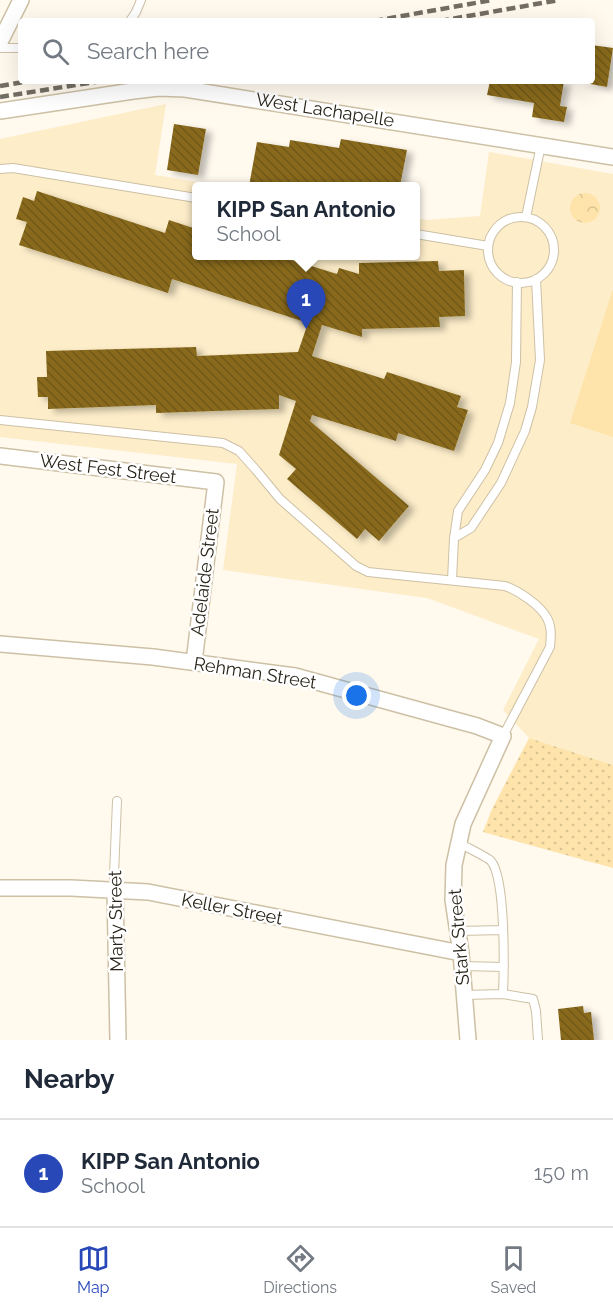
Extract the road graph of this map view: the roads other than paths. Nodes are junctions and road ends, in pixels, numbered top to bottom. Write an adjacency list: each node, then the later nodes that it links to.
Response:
1 (21, 0): 4 (street)
2 (141, 0): 3 (lane)
3 (132, 18)
4 (0, 42)
5 (0, 48): 6 (lane)
6 (18, 48)
7 (0, 111): 8 (street, West Lachapelle)
8 (541, 145): 9 (street, West Lachapelle); 12 (lane)
9 (613, 157)
10 (0, 169): 11 (lane)
11 (192, 197)
12 (526, 217): 14 (lane); 15 (lane)
13 (420, 235): 14 (lane)
14 (488, 246): 16 (lane)
15 (536, 279): 16 (lane); 20 (lane)
16 (517, 282): 20 (lane)
17 (0, 420): 21 (lane)
18 (0, 456): 19 (street, West Fest Street)
19 (216, 483): 23 (street, Adelaide Street)
20 (454, 538): 21 (lane)
21 (452, 580): 24 (lane)
22 (0, 644): 23 (street, Rehman Street)
23 (194, 662): 24 (street, Rehman Street)
24 (503, 736): 26 (street, Stark Street)
25 (117, 801): 28 (lane, Marty Street)
26 (459, 843): 29 (lane); 30 (street, Stark Street)
27 (0, 888): 28 (street, Keller Street)
28 (115, 890): 31 (street, Keller Street); 35 (street, Marty Street)
29 (503, 930): 30 (lane); 32 (lane)
30 (458, 931): 31 (street, Stark Street)
31 (462, 960): 32 (lane); 34 (street, Stark Street)
32 (504, 967): 33 (lane)
33 (503, 994): 34 (lane); 37 (lane)
34 (464, 995): 36 (street, Stark Street)
35 (118, 1040)
36 (468, 1040)
37 (538, 1040)

